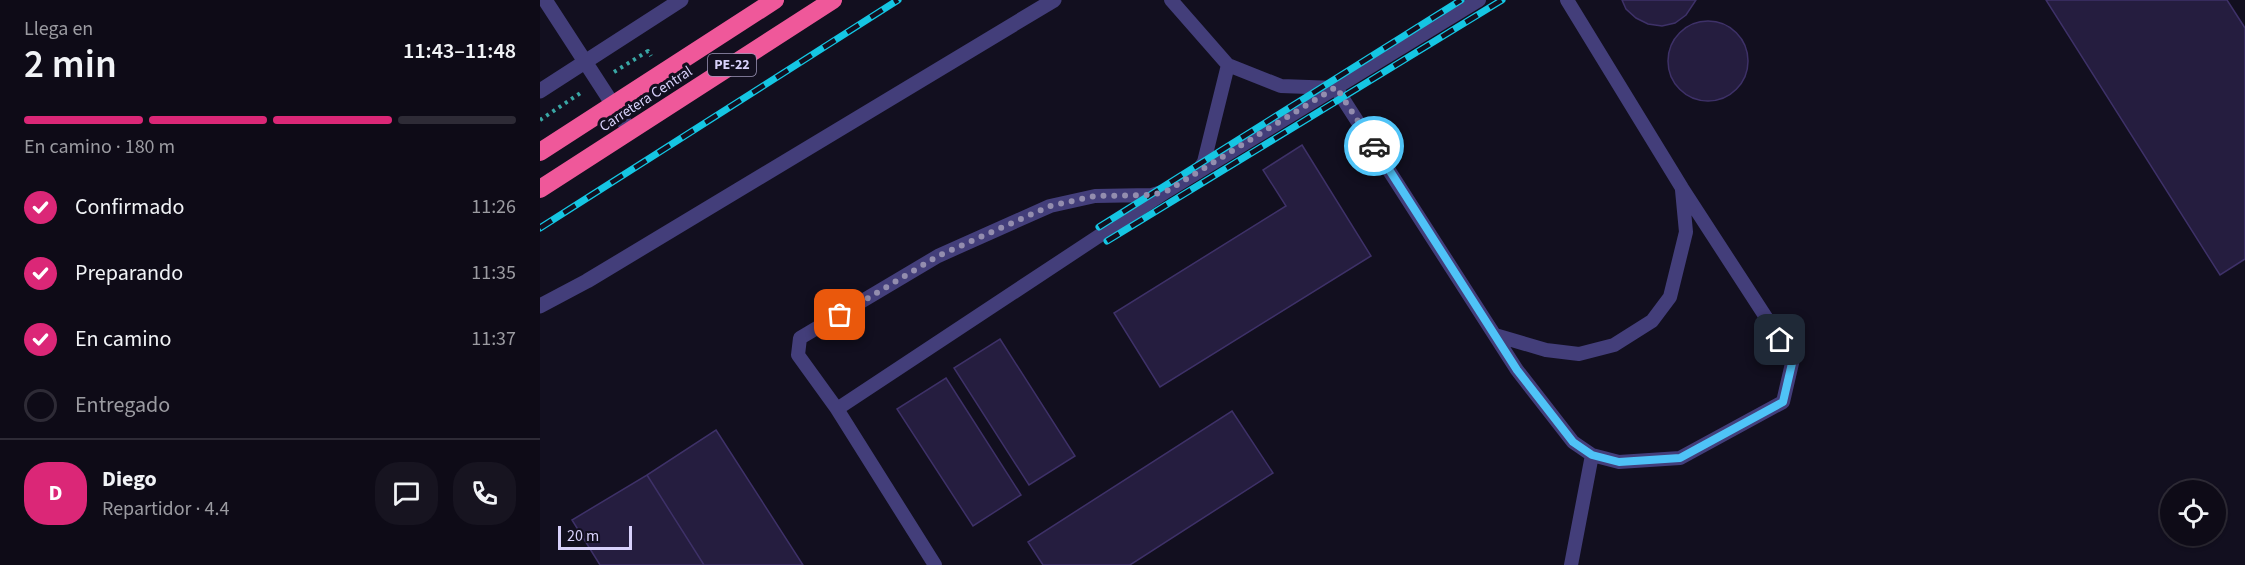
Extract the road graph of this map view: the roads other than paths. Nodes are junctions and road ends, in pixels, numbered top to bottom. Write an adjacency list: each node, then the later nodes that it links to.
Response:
1 (545, 0): 9 (street)
2 (681, 0): 9 (street)
3 (775, 0): 13 (highway, Carretera Central / PE-22)
4 (833, 0): 14 (highway, Carretera Central / PE-22)
5 (1054, 0): 20 (street)
6 (1172, 0): 10 (lane)
7 (1479, 0): 11 (lane)
8 (1567, 0): 17 (lane)
9 (584, 62): 12 (street); 13 (street)
10 (1228, 65): 11 (lane); 16 (lane)
11 (1336, 87): 16 (lane); 21 (lane)
12 (540, 91)
13 (614, 104): 14 (street); 15 (highway, Carretera Central / PE-22)
14 (630, 131): 18 (highway, Carretera Central / PE-22)
15 (540, 152)
16 (1195, 173): 19 (lane)
17 (1682, 188): 21 (lane); 23 (lane)
18 (540, 189)
19 (1167, 191): 22 (lane); 22 (lane)
20 (540, 306)
21 (1495, 335): 23 (lane)
22 (837, 409): 24 (lane)
23 (1592, 455): 25 (lane)
24 (934, 565)
25 (1571, 565)

